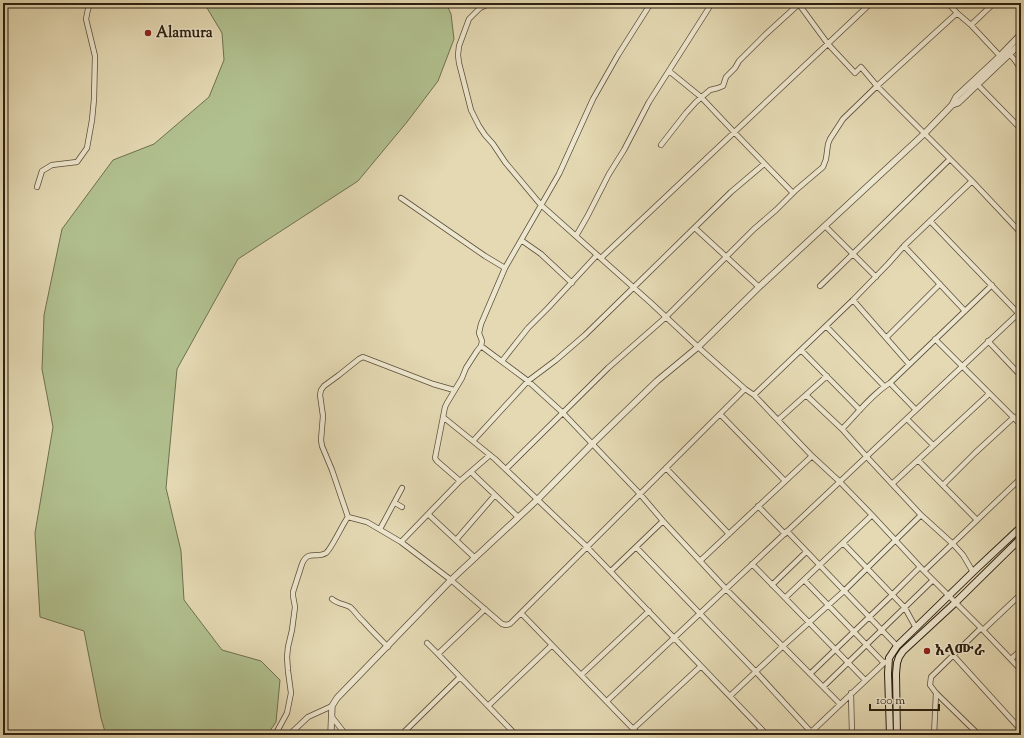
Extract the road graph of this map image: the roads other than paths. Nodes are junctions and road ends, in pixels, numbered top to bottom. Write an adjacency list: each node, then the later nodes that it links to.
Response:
1 (91, 3): 29 (street)
2 (491, 3): 32 (street)
3 (651, 3): 32 (street)
4 (712, 3): 17 (street)
5 (799, 3): 13 (street); 20 (street)
6 (871, 3): 13 (street)
7 (948, 3): 9 (street)
8 (994, 3): 10 (street)
9 (957, 13): 10 (street); 19 (street)
10 (971, 25): 15 (street)
11 (1021, 34): 15 (street)
12 (1021, 43): 14 (street)
13 (828, 44): 19 (street); 23 (street)
14 (1010, 55): 16 (street); 18 (street)
15 (1000, 56): 21 (street)
16 (1021, 69)
17 (669, 71): 20 (street); 37 (street)
18 (978, 84): 21 (street); 22 (street)
19 (877, 86): 24 (street); 30 (street)
20 (701, 97): 23 (street); 25 (street)
21 (953, 104): 24 (street)
22 (1021, 129)
23 (734, 132): 27 (street); 42 (street)
24 (925, 133): 26 (street); 34 (street)
25 (660, 145)
26 (950, 159): 28 (street); 40 (street)
27 (764, 164): 30 (street); 35 (street)
28 (972, 181): 33 (street); 36 (street)
29 (37, 187)
30 (793, 194): 41 (street)
31 (401, 198): 43 (street)
32 (542, 204): 37 (street); 38 (street)
33 (930, 221): 39 (street); 47 (street)
34 (825, 226): 40 (street); 49 (street)
35 (695, 228): 41 (street); 50 (street)
36 (1021, 234)
37 (576, 236): 42 (street)
38 (521, 240): 43 (street); 45 (street)
39 (904, 246): 44 (street); 46 (street)
40 (852, 253): 44 (street); 48 (street)
41 (726, 256): 49 (street); 54 (street)
42 (599, 257): 45 (street); 50 (street)
43 (505, 268): 59 (street)
44 (876, 277): 51 (street)
45 (572, 283): 62 (street)
46 (940, 284): 52 (street); 56 (street)
47 (992, 285): 52 (street); 53 (street)
48 (820, 286)
49 (759, 287): 60 (street)
50 (634, 288): 54 (street); 67 (street)
51 (853, 300): 55 (street); 56 (street)
52 (965, 311): 57 (street)
53 (1020, 312): 58 (street)
54 (666, 317): 60 (street); 77 (street)
55 (826, 326): 61 (street); 69 (street)
56 (887, 338): 63 (street)
57 (935, 340): 63 (street); 64 (street)
58 (988, 341): 64 (street); 66 (street)
59 (481, 346): 62 (street); 70 (street)
60 (698, 347): 71 (street); 86 (street)
61 (801, 350): 65 (street); 73 (street)
62 (502, 361): 67 (street)
63 (909, 364): 68 (street)
64 (962, 366): 72 (street); 76 (street)
65 (826, 376): 74 (street); 75 (street)
66 (1021, 376)
67 (528, 381): 77 (street); 85 (street)
68 (890, 383): 69 (street); 76 (street)
69 (884, 386): 75 (street)
70 (454, 390): 79 (street); 112 (street)
71 (744, 390): 73 (street); 78 (street)
72 (989, 394): 80 (street); 87 (street)
73 (754, 395): 82 (street)
74 (806, 395): 82 (street); 84 (street)
75 (860, 410): 84 (street)
76 (916, 410): 81 (street)
77 (563, 413): 86 (street); 93 (street)
78 (720, 414): 92 (street); 97 (street)
79 (443, 417): 85 (street); 96 (street)
80 (1014, 417): 83 (street); 100 (street)
81 (907, 419): 87 (street); 90 (street)
82 (778, 420): 89 (street)
83 (1021, 425)
84 (842, 429): 90 (street)
85 (473, 442): 88 (street)
86 (592, 444): 102 (street); 104 (street)
87 (933, 445): 91 (street)
88 (490, 455): 93 (street); 94 (street)
89 (812, 456): 97 (street); 98 (street)
90 (866, 456): 98 (street); 99 (street)
91 (918, 460): 99 (street); 100 (street)
92 (666, 468): 102 (street); 118 (street)
93 (506, 469): 104 (street)
94 (471, 472): 96 (street); 103 (street)
95 (1021, 478): 113 (street)
96 (460, 481): 108 (street)
97 (785, 481): 106 (street)
98 (840, 482): 109 (street); 117 (street)
99 (892, 484): 110 (street)
100 (943, 485): 113 (street)
101 (402, 488): 105 (street)
102 (640, 494): 114 (street); 125 (street)
103 (495, 495): 111 (street); 120 (street)
104 (538, 499): 111 (street); 125 (street)
105 (395, 503): 107 (street); 116 (street)
106 (758, 506): 117 (street); 118 (street)
107 (402, 507)
108 (428, 514): 120 (street); 122 (street)
109 (872, 515): 121 (street); 123 (street)
110 (921, 515): 121 (street); 124 (street)
111 (518, 517): 128 (street)
112 (348, 518): 116 (street); 195 (street)
113 (977, 520): 124 (street)
114 (663, 521): 126 (street); 129 (street)
115 (1021, 527): 136 (main road)
116 (380, 529): 122 (street)
117 (786, 533): 127 (street); 130 (street)
118 (729, 534): 129 (street)
119 (1021, 538): 148 (main road)
120 (456, 540): 128 (street)
121 (896, 540): 132 (street); 133 (street)
122 (401, 542): 137 (street)
123 (843, 543): 131 (street); 133 (street)
124 (953, 544): 135 (street); 136 (street)
125 (587, 547): 134 (street); 153 (street)
126 (636, 547): 134 (street); 154 (street)
127 (806, 552): 131 (street); 140 (street)
128 (475, 558): 137 (street)
129 (700, 561): 141 (street)
130 (752, 564): 140 (street); 141 (street)
131 (820, 566): 138 (street); 142 (street)
132 (920, 566): 135 (street); 144 (street)
133 (867, 568): 142 (street); 144 (street)
134 (611, 571): 152 (street)
135 (924, 571): 139 (street)
136 (973, 572): 145 (main road)
137 (451, 580): 151 (street); 167 (street)
138 (804, 580): 146 (street); 149 (street)
139 (933, 580): 145 (street); 150 (street)
140 (772, 585): 146 (street)
141 (726, 589): 154 (street); 165 (street)
142 (844, 591): 149 (street); 155 (street)
143 (1021, 594): 158 (street)
144 (892, 595): 150 (street); 155 (street)
145 (950, 596): 148 (street); 157 (main road)
146 (785, 598): 156 (street)
147 (332, 600): 167 (street)
148 (956, 602): 158 (street); 206 (main road)
149 (828, 605): 156 (street); 160 (street)
150 (905, 608): 157 (street); 159 (street)
151 (485, 609): 153 (street); 170 (street)
152 (648, 611): 161 (street); 179 (street)
153 (521, 613): 163 (street)
154 (700, 614): 161 (street); 177 (street)
155 (868, 617): 159 (street); 160 (street)
156 (809, 623): 165 (street); 168 (street)
157 (916, 628): 166 (main road)
158 (982, 629): 171 (street); 173 (street)
159 (882, 631): 164 (street); 166 (street)
160 (853, 632): 164 (street); 168 (street)
161 (674, 638): 175 (street); 186 (street)
162 (427, 643): 170 (street)
163 (552, 645): 179 (street); 189 (street)
164 (867, 645): 172 (street); 174 (street)
165 (783, 646): 177 (street); 178 (street)
166 (897, 646): 172 (main road)
167 (388, 647): 188 (street)
168 (835, 649): 174 (street); 178 (street)
169 (1021, 650): 173 (street)
170 (438, 654): 180 (street)
171 (952, 655): 184 (street); 193 (street)
172 (886, 660): 181 (street); 205 (main road)
173 (1011, 660): 176 (street)
174 (849, 663): 181 (street); 182 (street)
175 (701, 666): 185 (street); 192 (street)
176 (1021, 670)
177 (756, 672): 185 (street); 194 (street)
178 (810, 674): 182 (street)
179 (581, 675): 186 (street)
180 (460, 677): 189 (street); 199 (street)
181 (865, 680): 183 (street)
182 (824, 687): 187 (street)
183 (851, 693): 187 (street); 204 (street)
184 (936, 693): 207 (street); 208 (street)
185 (730, 696): 191 (street)
186 (607, 702): 192 (street)
187 (840, 704): 194 (street)
188 (332, 706): 190 (street); 196 (street)
189 (488, 706): 200 (street)
190 (332, 717): 197 (street); 198 (street)
191 (761, 728): 202 (street); 203 (street)
192 (633, 729): 201 (street)
193 (1021, 731): 209 (street)
194 (809, 734)
195 (276, 735)
196 (289, 735)
197 (330, 735)
198 (346, 735)
199 (401, 735)
200 (516, 735)
201 (639, 735)
202 (754, 735)
203 (767, 735)
204 (852, 735)
205 (890, 735)
206 (897, 735)
207 (934, 735)
208 (979, 735)
209 (1018, 735)

